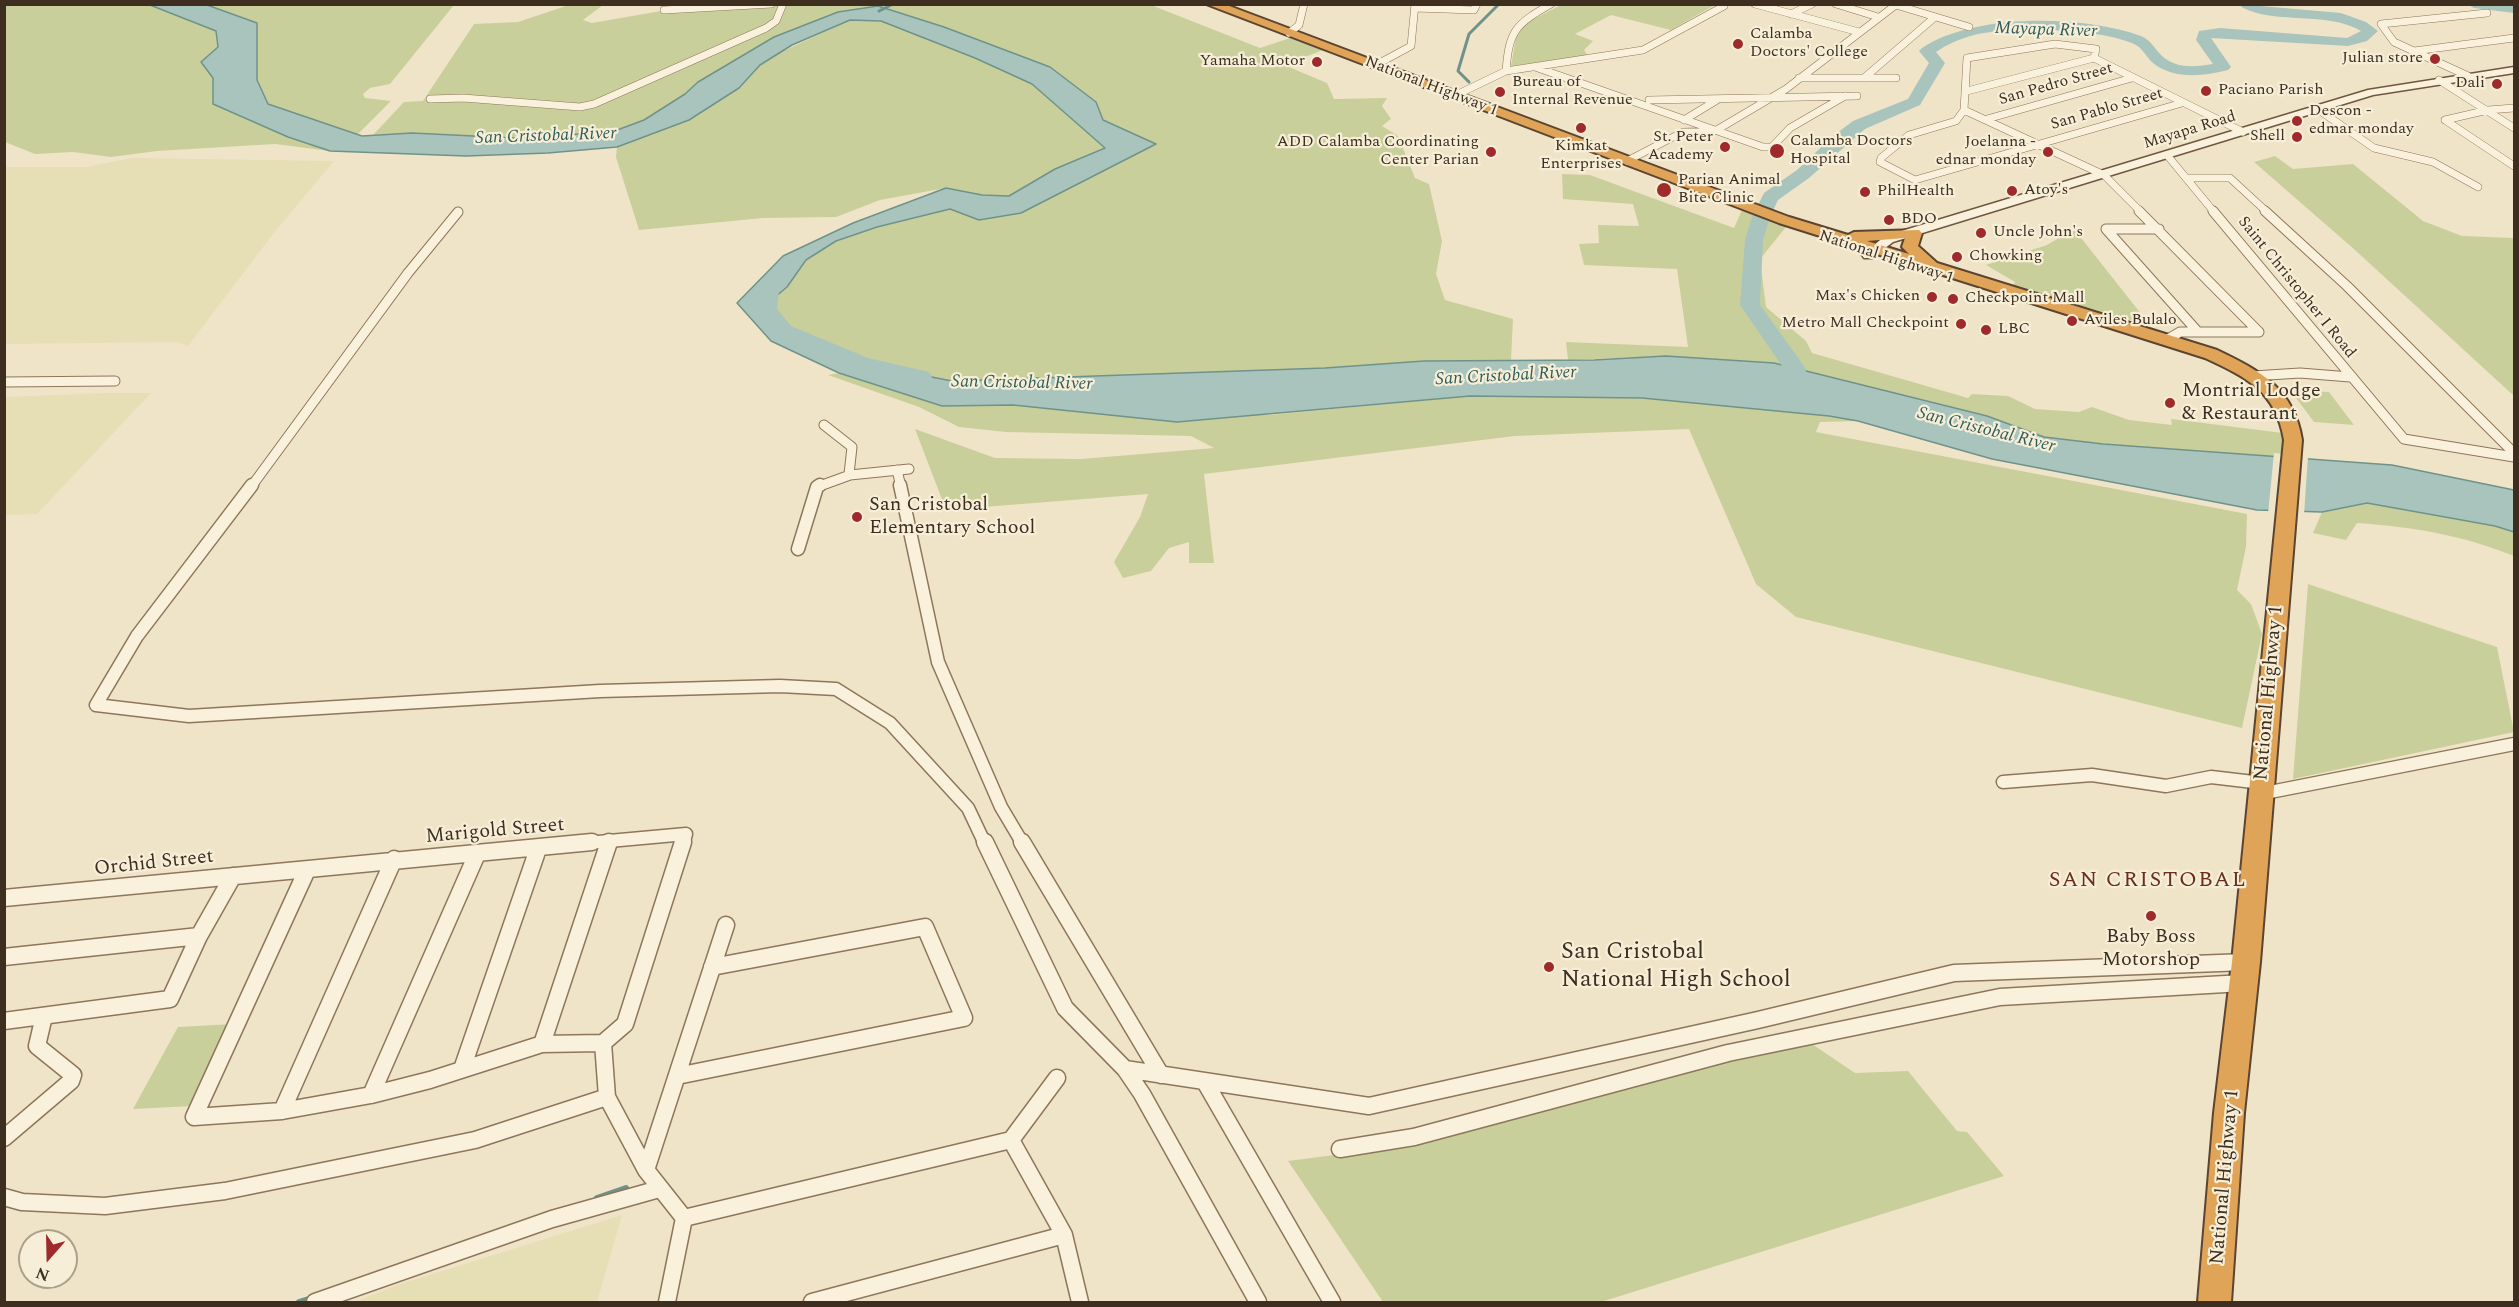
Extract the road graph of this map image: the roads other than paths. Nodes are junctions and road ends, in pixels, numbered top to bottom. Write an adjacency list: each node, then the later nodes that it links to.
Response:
1 (676, 4): 2 (street)
2 (771, 4)
3 (783, 4): 42 (street)
4 (1212, 4): 23 (highway, National Highway 1)
5 (1304, 4): 23 (street)
6 (1477, 4): 13 (street)
7 (1551, 4): 30 (street)
8 (1719, 4): 28 (street)
9 (1812, 4): 16 (street)
10 (1836, 4): 14 (street)
11 (1758, 5): 16 (street)
12 (1897, 5): 17 (street); 18 (street)
13 (1415, 6): 27 (street)
14 (1848, 9): 17 (street)
15 (2487, 13): 25 (street)
16 (1791, 14): 20 (street)
17 (1878, 17): 22 (street)
18 (1935, 17): 21 (street); 33 (street)
19 (1835, 19): 20 (street)
20 (1826, 23): 22 (street)
21 (1969, 27)
22 (1859, 32): 32 (street)
23 (1289, 33): 27 (highway, National Highway 1)
24 (2514, 38): 25 (street)
25 (2413, 51): 31 (street)
26 (2094, 58): 35 (street); 37 (street); 37 (street)
27 (1374, 66): 38 (highway, National Highway 1)
28 (1535, 67): 30 (street); 51 (street)
29 (2514, 70): 31 (main road, Mayapa Road)
30 (1506, 72): 38 (street)
31 (2468, 76): 36 (main road, Mayapa Road)
32 (1799, 78): 33 (street); 41 (street)
33 (1864, 78): 34 (street)
34 (1896, 78)
35 (2132, 78): 45 (street); 50 (street, San Pedro Street)
36 (2439, 80): 46 (main road, Mayapa Road); 49 (street)
37 (1967, 90): 48 (street)
38 (1454, 96): 57 (highway, National Highway 1)
39 (1845, 96): 40 (street); 41 (street); 53 (street)
40 (1857, 96)
41 (1771, 98): 43 (street); 53 (street)
42 (430, 99)
43 (1719, 99): 44 (street); 51 (street)
44 (1649, 100)
45 (2182, 103): 54 (street); 55 (street, San Pablo Street)
46 (2316, 108): 54 (main road, Mayapa Road); 61 (street)
47 (2514, 108): 49 (street)
48 (1965, 110): 50 (street); 55 (street, San Pablo Street)
49 (2488, 110): 52 (street); 58 (street)
50 (1987, 119): 55 (street)
51 (1684, 120): 53 (street)
52 (2514, 128)
53 (1715, 131): 57 (street)
54 (2244, 132): 56 (main road, Mayapa Road)
55 (2039, 144): 59 (street)
56 (2167, 155): 59 (main road, Mayapa Road); 60 (street, Saint Christopher I Road)
57 (1627, 161): 63 (highway, National Highway 1)
58 (2514, 166)
59 (2104, 175): 64 (street); 65 (main road, Mayapa Road)
60 (2186, 178): 73 (street, Saint Christopher I Road); 77 (street)
61 (2478, 187)
62 (458, 212): 100 (street)
63 (1784, 220): 66 (highway, National Highway 1); 67 (highway, National Highway 1)
64 (2159, 230): 70 (street); 70 (street)
65 (1914, 233): 66 (highway); 67 (main road, Mayapa Road); 68 (highway)
66 (1837, 237): 67 (highway, National Highway 1)
67 (1878, 254): 68 (highway, National Highway 1); 69 (highway, National Highway 1)
68 (1936, 268): 69 (highway, National Highway 1)
69 (1990, 286): 71 (highway, National Highway 1)
70 (2198, 332): 71 (street)
71 (2168, 339): 72 (highway, National Highway 1)
72 (2253, 376): 73 (street); 82 (highway, National Highway 1)
73 (2350, 377): 77 (street, Saint Christopher I Road)
74 (116, 381): 75 (street)
75 (4, 382)
76 (824, 424): 78 (street)
77 (2514, 455)
78 (849, 474): 79 (street); 101 (street)
79 (798, 549)
80 (2514, 744): 82 (street)
81 (2003, 782): 82 (street)
82 (2261, 789): 94 (highway, National Highway 1)
83 (609, 841): 84 (street, Marigold Street); 97 (street, Marigold Street); 98 (street)
84 (538, 849): 85 (street, Marigold Street); 99 (street)
85 (477, 854): 86 (street, Marigold Street); 105 (street)
86 (394, 859): 87 (street, Marigold Street); 107 (street)
87 (307, 870): 88 (street, Orchid Street); 107 (street)
88 (233, 876): 89 (street, Orchid Street); 91 (street)
89 (4, 898)
90 (726, 925): 93 (street)
91 (199, 936): 92 (street); 95 (street)
92 (4, 957)
93 (712, 967): 102 (street); 102 (street)
94 (2245, 973): 104 (street); 110 (street); 122 (highway, National Highway 1)
95 (44, 1016): 96 (street); 108 (street)
96 (4, 1021)
97 (603, 1043): 98 (street); 106 (street)
98 (542, 1044): 99 (street)
99 (462, 1069): 105 (street)
100 (1125, 1069): 101 (street); 120 (street)
101 (1161, 1075): 104 (street)
102 (676, 1076): 111 (street)
103 (1057, 1078): 109 (street)
104 (1205, 1082): 121 (street)
105 (371, 1095): 107 (street)
106 (607, 1097): 111 (street); 113 (street)
107 (282, 1111)
108 (4, 1138)
109 (1011, 1140): 114 (street); 115 (street)
110 (1340, 1149)
111 (646, 1170): 112 (street)
112 (659, 1189): 114 (street); 116 (street)
113 (4, 1197)
114 (684, 1218): 117 (street)
115 (1064, 1235): 118 (street); 119 (street)
116 (315, 1302)
117 (667, 1302)
118 (812, 1302)
119 (1080, 1302)
120 (1258, 1302)
121 (1332, 1302)
122 (2215, 1302)

